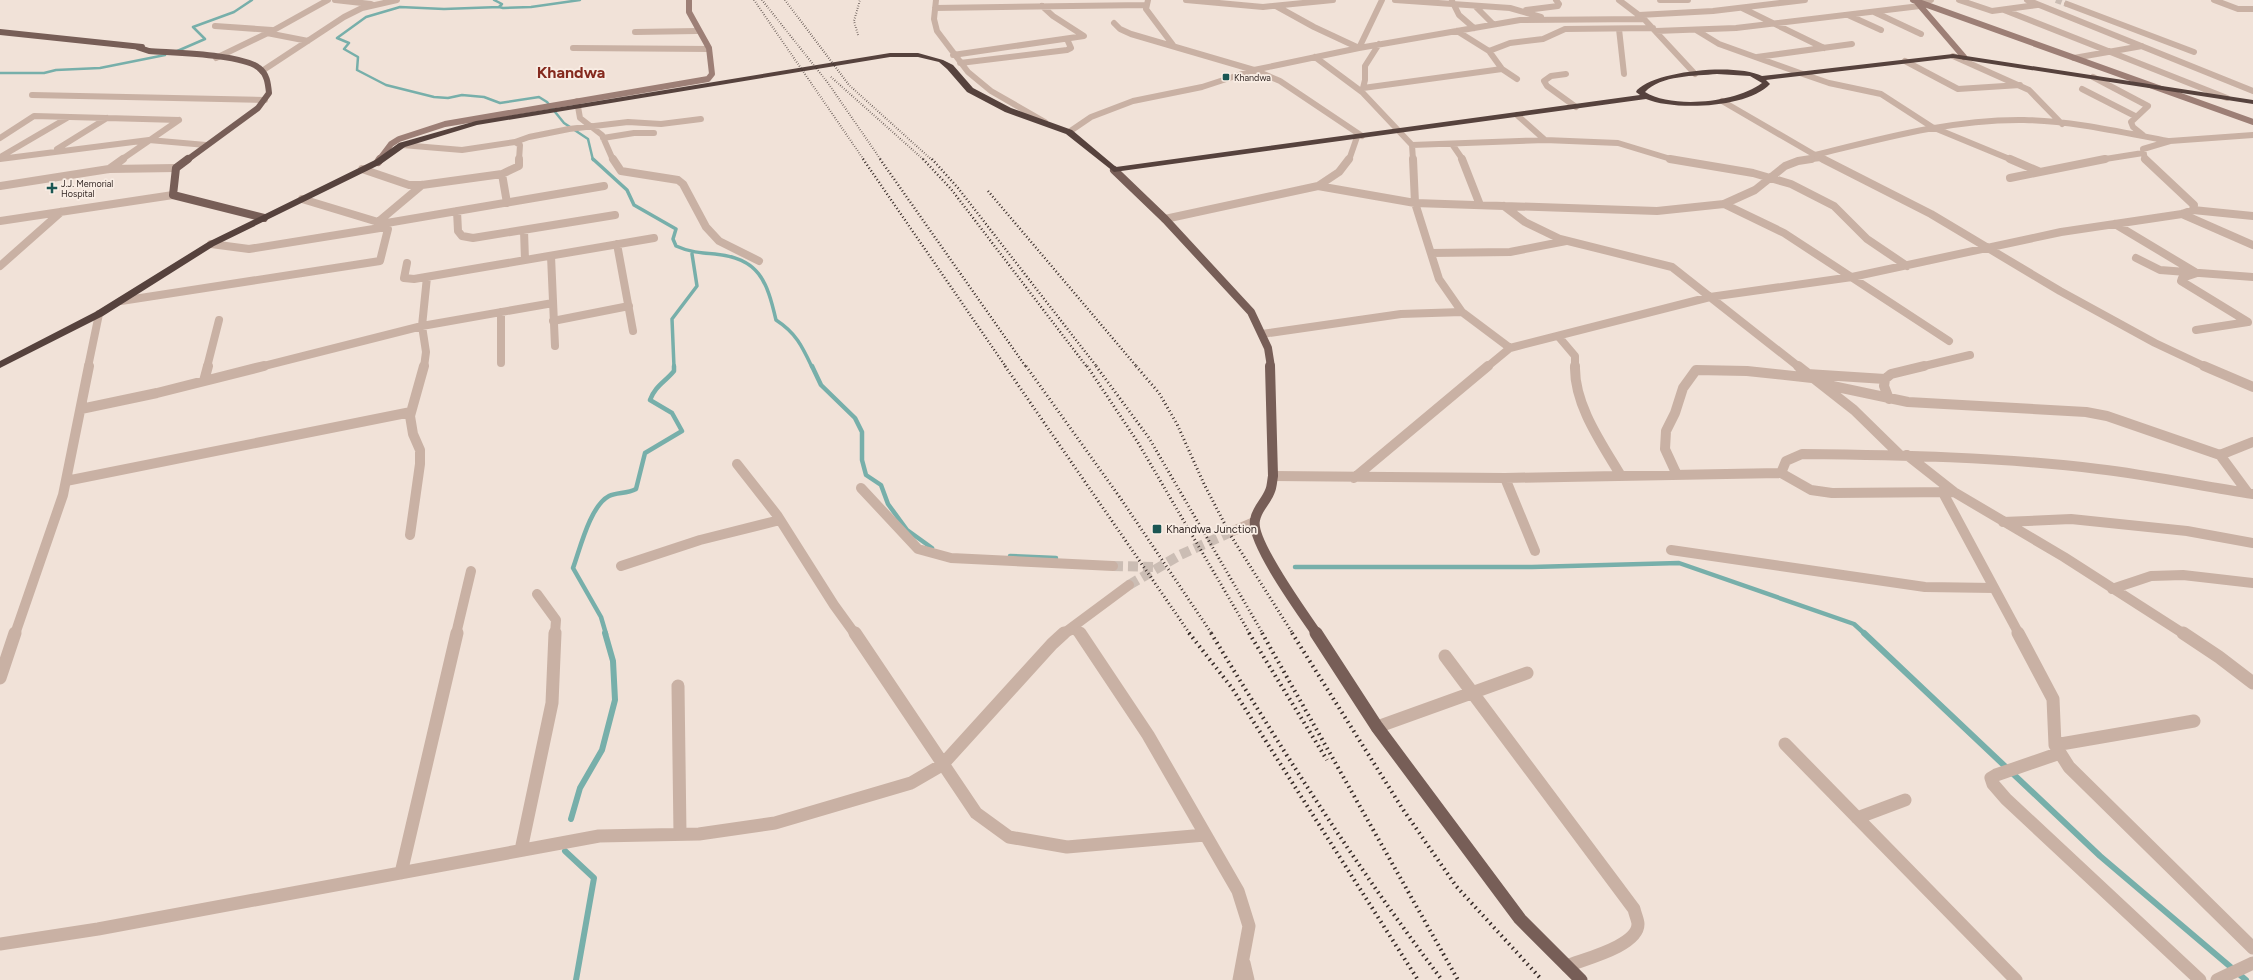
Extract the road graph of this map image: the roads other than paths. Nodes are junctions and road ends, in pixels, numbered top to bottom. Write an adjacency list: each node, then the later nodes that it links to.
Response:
1 (328, 0): 50 (street)
2 (335, 0): 25 (street)
3 (397, 0): 25 (street)
4 (689, 0): 53 (street)
5 (936, 0): 30 (street)
6 (1189, 0): 28 (street)
7 (1333, 0): 28 (street)
8 (1382, 0): 68 (street)
9 (1395, 0): 21 (street)
10 (1504, 0): 31 (street)
11 (1556, 0): 35 (street)
12 (1619, 0): 39 (street)
13 (1660, 0): 14 (street); 37 (street)
14 (1688, 0)
15 (1734, 0): 32 (street)
16 (1805, 0): 32 (street)
17 (1931, 0): 22 (street)
18 (1959, 0): 34 (street)
19 (2027, 0): 26 (street)
20 (2214, 0): 33 (street)
21 (1452, 2): 29 (street); 47 (street)
22 (1917, 2): 36 (street); 79 (street); 81 (street)
23 (1147, 3): 27 (street); 64 (street)
24 (2067, 4): 41 (street)
25 (375, 5): 60 (street)
26 (2039, 5): 34 (street); 42 (street)
27 (1042, 6): 30 (street); 59 (street)
28 (1276, 6): 68 (street)
29 (1475, 6): 31 (street); 44 (street)
30 (936, 8): 75 (street)
31 (1510, 8): 35 (street)
32 (1744, 8): 37 (street); 45 (street)
33 (2253, 9)
34 (2004, 10): 71 (street)
35 (1524, 11): 40 (street)
36 (1874, 11): 38 (street); 58 (street)
37 (1673, 13): 39 (street)
38 (1848, 15): 45 (street); 52 (street)
39 (1641, 17): 40 (street); 49 (street)
40 (1546, 19): 44 (street)
41 (2105, 19): 42 (street); 61 (street)
42 (2084, 22): 65 (street)
43 (1114, 23): 64 (street)
44 (1493, 24): 47 (street)
45 (1772, 24): 51 (street); 69 (street)
46 (215, 26): 50 (street)
47 (1474, 28): 54 (street)
48 (1619, 29): 49 (street); 72 (street); 89 (street)
49 (1655, 29): 51 (street); 90 (street)
50 (274, 30): 57 (street)
51 (1696, 30): 78 (street)
52 (1881, 30)
53 (697, 31): 56 (street); 70 (street)
54 (1457, 31): 62 (street); 72 (street)
55 (0, 32): 66 (main road)
56 (635, 32)
57 (267, 33): 60 (street); 80 (street)
58 (1921, 34)
59 (1067, 39): 75 (street); 83 (street)
60 (308, 41): 86 (street)
61 (2166, 42): 65 (street); 73 (street)
62 (1379, 44): 68 (street); 97 (street)
63 (1852, 44): 69 (street)
64 (1173, 45): 85 (street)
65 (2143, 46): 71 (street); 98 (street)
66 (136, 47): 74 (main road); 74 (main road)
67 (573, 48): 70 (street)
68 (1359, 48): 77 (street)
69 (1824, 48): 78 (street)
70 (709, 49): 103 (street)
71 (2109, 50): 81 (street); 101 (street)
72 (1489, 51): 84 (street)
73 (2194, 52)
74 (195, 54): 80 (main road)
75 (953, 56): 83 (street)
76 (1953, 56): 79 (highway); 82 (highway); 94 (street)
77 (1315, 57): 85 (street); 97 (street)
78 (1755, 57): 87 (street)
79 (1964, 57): 91 (highway)
80 (216, 58): 86 (main road)
81 (2074, 58): 95 (street)
82 (1905, 61): 87 (highway); 94 (street)
83 (960, 63): 112 (street)
84 (1502, 69): 93 (street); 97 (street)
85 (1254, 70): 118 (street); 123 (street)
86 (262, 71): 102 (main road)
87 (1800, 73): 92 (highway); 116 (street)
88 (1566, 74): 106 (street)
89 (1624, 74)
90 (1695, 74): 92 (highway); 100 (highway)
91 (2093, 77): 95 (highway); 108 (street)
92 (1761, 78): 104 (highway)
93 (1517, 79)
94 (2021, 85): 114 (street)
95 (2150, 85): 101 (highway); 113 (street)
96 (2082, 89): 108 (street)
97 (1362, 90): 117 (street)
98 (2253, 91)
99 (32, 96): 102 (street)
100 (1644, 97): 104 (highway); 106 (highway)
101 (2227, 98): 105 (highway)
102 (265, 100): 131 (main road)
103 (577, 101): 115 (street); 138 (street)
104 (1722, 101): 136 (street)
105 (2253, 102)
106 (1576, 107): 107 (highway)
107 (1517, 115): 117 (highway); 127 (street)
108 (2136, 116): 121 (street)
109 (68, 117): 110 (street); 124 (street); 137 (street)
110 (107, 118): 126 (street); 135 (street)
111 (701, 119): 115 (street)
112 (1045, 122): 118 (highway); 132 (highway)
113 (2253, 122)
114 (2062, 124): 116 (street); 120 (street)
115 (592, 127): 125 (street); 129 (street)
116 (1932, 128): 136 (street); 143 (street)
117 (1399, 131): 123 (highway); 133 (street)
118 (1070, 132): 142 (highway)
119 (654, 133): 125 (street)
120 (2127, 133): 121 (street); 134 (street)
121 (2145, 136): 128 (street)
122 (2251, 136): 128 (street)
123 (1359, 137): 142 (highway); 150 (street)
124 (0, 138)
125 (603, 138): 180 (street)
126 (149, 140): 131 (street); 135 (street); 140 (street)
127 (1546, 140): 130 (street); 145 (street)
128 (2170, 141): 134 (street)
129 (515, 142): 132 (street); 144 (street)
130 (1452, 144): 133 (street); 156 (street)
131 (206, 145): 139 (main road)
132 (402, 145): 138 (highway)
133 (1412, 145): 154 (street)
134 (2146, 150): 143 (street); 158 (street)
135 (54, 151): 137 (street)
136 (1818, 156): 145 (street); 175 (street)
137 (0, 158)
138 (378, 162): 141 (highway)
139 (176, 168): 140 (street); 151 (main road)
140 (109, 169): 148 (street)
141 (362, 169): 147 (street); 152 (highway)
142 (1114, 170): 165 (main road)
143 (2038, 171): 146 (street)
144 (502, 174): 147 (street); 153 (street)
145 (1772, 178): 155 (street); 183 (street)
146 (2010, 178)
147 (422, 185): 167 (street)
148 (0, 186)
149 (604, 186): 153 (street)
150 (1318, 186): 154 (street); 165 (street)
151 (173, 196): 160 (street); 164 (main road)
152 (302, 199): 164 (highway); 167 (street)
153 (507, 203): 159 (street)
154 (1415, 203): 156 (street); 176 (street)
155 (1724, 204): 157 (street); 186 (street)
156 (1480, 205): 157 (street)
157 (1504, 206): 171 (street)
158 (2193, 210): 161 (street); 163 (street)
159 (457, 211): 167 (street); 169 (street)
160 (61, 212): 166 (street); 182 (street)
161 (2182, 214): 168 (street); 174 (street)
162 (615, 215): 169 (street)
163 (2253, 216)
164 (264, 218): 172 (highway)
165 (1164, 219): 200 (main road)
166 (0, 221)
167 (382, 224): 172 (street); 189 (street)
168 (2115, 224): 175 (street); 184 (street)
169 (524, 230): 179 (street)
170 (654, 238): 173 (street)
171 (1566, 241): 176 (street); 188 (street)
172 (211, 244): 189 (highway)
173 (617, 244): 177 (street); 191 (street)
174 (2253, 245)
175 (1991, 249): 183 (street); 211 (street)
176 (1431, 252): 193 (street)
177 (551, 256): 179 (street); 190 (street)
178 (2136, 258): 184 (street)
179 (525, 260): 185 (street)
180 (759, 261)
181 (407, 263): 185 (street)
182 (0, 266)
183 (1907, 266): 186 (street)
184 (2197, 273): 187 (street); 198 (street)
185 (427, 277): 197 (street)
186 (1852, 277): 188 (street); 202 (street)
187 (2253, 277)
188 (1710, 297): 201 (street); 208 (street)
189 (121, 301): 194 (highway)
190 (553, 303): 192 (street); 196 (street)
191 (629, 306): 196 (street); 199 (street)
192 (500, 312): 197 (street); 206 (street)
193 (1462, 312): 200 (street); 204 (street)
194 (99, 314): 207 (highway); 213 (street)
195 (219, 320): 210 (street)
196 (553, 320): 203 (street)
197 (422, 326): 210 (street); 214 (street)
198 (2196, 330)
199 (633, 331)
200 (1262, 334): 221 (main road)
201 (1558, 336): 204 (street); 222 (street)
202 (1948, 341)
203 (555, 346)
204 (1510, 348): 223 (street)
205 (1970, 354): 209 (street)
206 (501, 363)
207 (0, 365)
208 (1813, 378): 209 (street); 212 (street); 216 (street); 220 (street)
209 (1885, 379): 212 (street)
210 (204, 381): 213 (street)
211 (2253, 387)
212 (1889, 399): 217 (street)
213 (81, 409): 225 (street)
214 (411, 412): 225 (street); 233 (street)
215 (2253, 442): 217 (street)
216 (1904, 455): 219 (street); 227 (street); 228 (street)
217 (2220, 455): 228 (street)
218 (737, 464): 229 (street)
219 (1781, 473): 220 (street); 227 (street)
220 (1677, 475): 222 (street)
221 (1274, 476): 223 (street); 230 (main road)
222 (1621, 476): 224 (street)
223 (1354, 478): 224 (street)
224 (1506, 478): 236 (street)
225 (66, 481): 248 (street)
226 (861, 488): 238 (street)
227 (1948, 491): 231 (street); 242 (street)
228 (2251, 494)
229 (780, 520): 237 (street); 256 (street)
230 (1254, 522): 232 (street); 253 (main road)
231 (2003, 522): 234 (street); 243 (street)
232 (1233, 531)
233 (410, 535)
234 (2253, 543)
235 (1671, 550): 242 (street)
236 (1535, 551)
237 (621, 566)
238 (1113, 566)
239 (471, 571): 262 (street)
240 (2253, 583): 243 (street)
241 (1129, 585): 245 (street)
242 (1994, 588): 255 (street)
243 (2112, 589): 249 (street)
244 (538, 594): 261 (street)
245 (1066, 632): 256 (street); 260 (street)
246 (1445, 656): 251 (street)
247 (1527, 673): 251 (street)
248 (0, 678)
249 (2253, 683)
250 (678, 686): 259 (street)
251 (1473, 693): 253 (street); 267 (street)
252 (2194, 721): 255 (street)
253 (1377, 727): 267 (main road)
254 (1785, 744): 258 (street)
255 (2057, 749): 264 (street); 272 (street)
256 (942, 765): 259 (street); 260 (street)
257 (1905, 800): 258 (street)
258 (1857, 818): 271 (street)
259 (680, 834): 261 (street)
260 (1205, 835): 265 (street)
261 (522, 850): 262 (street)
262 (401, 873): 263 (street)
263 (0, 944)
264 (2253, 948)
265 (1244, 961): 268 (street); 269 (street)
266 (2250, 964): 273 (street)
267 (1567, 966): 270 (main road)
268 (1239, 980)
269 (1248, 980)
270 (1581, 980)
271 (2016, 980)
272 (2200, 980)
273 (2217, 980)

